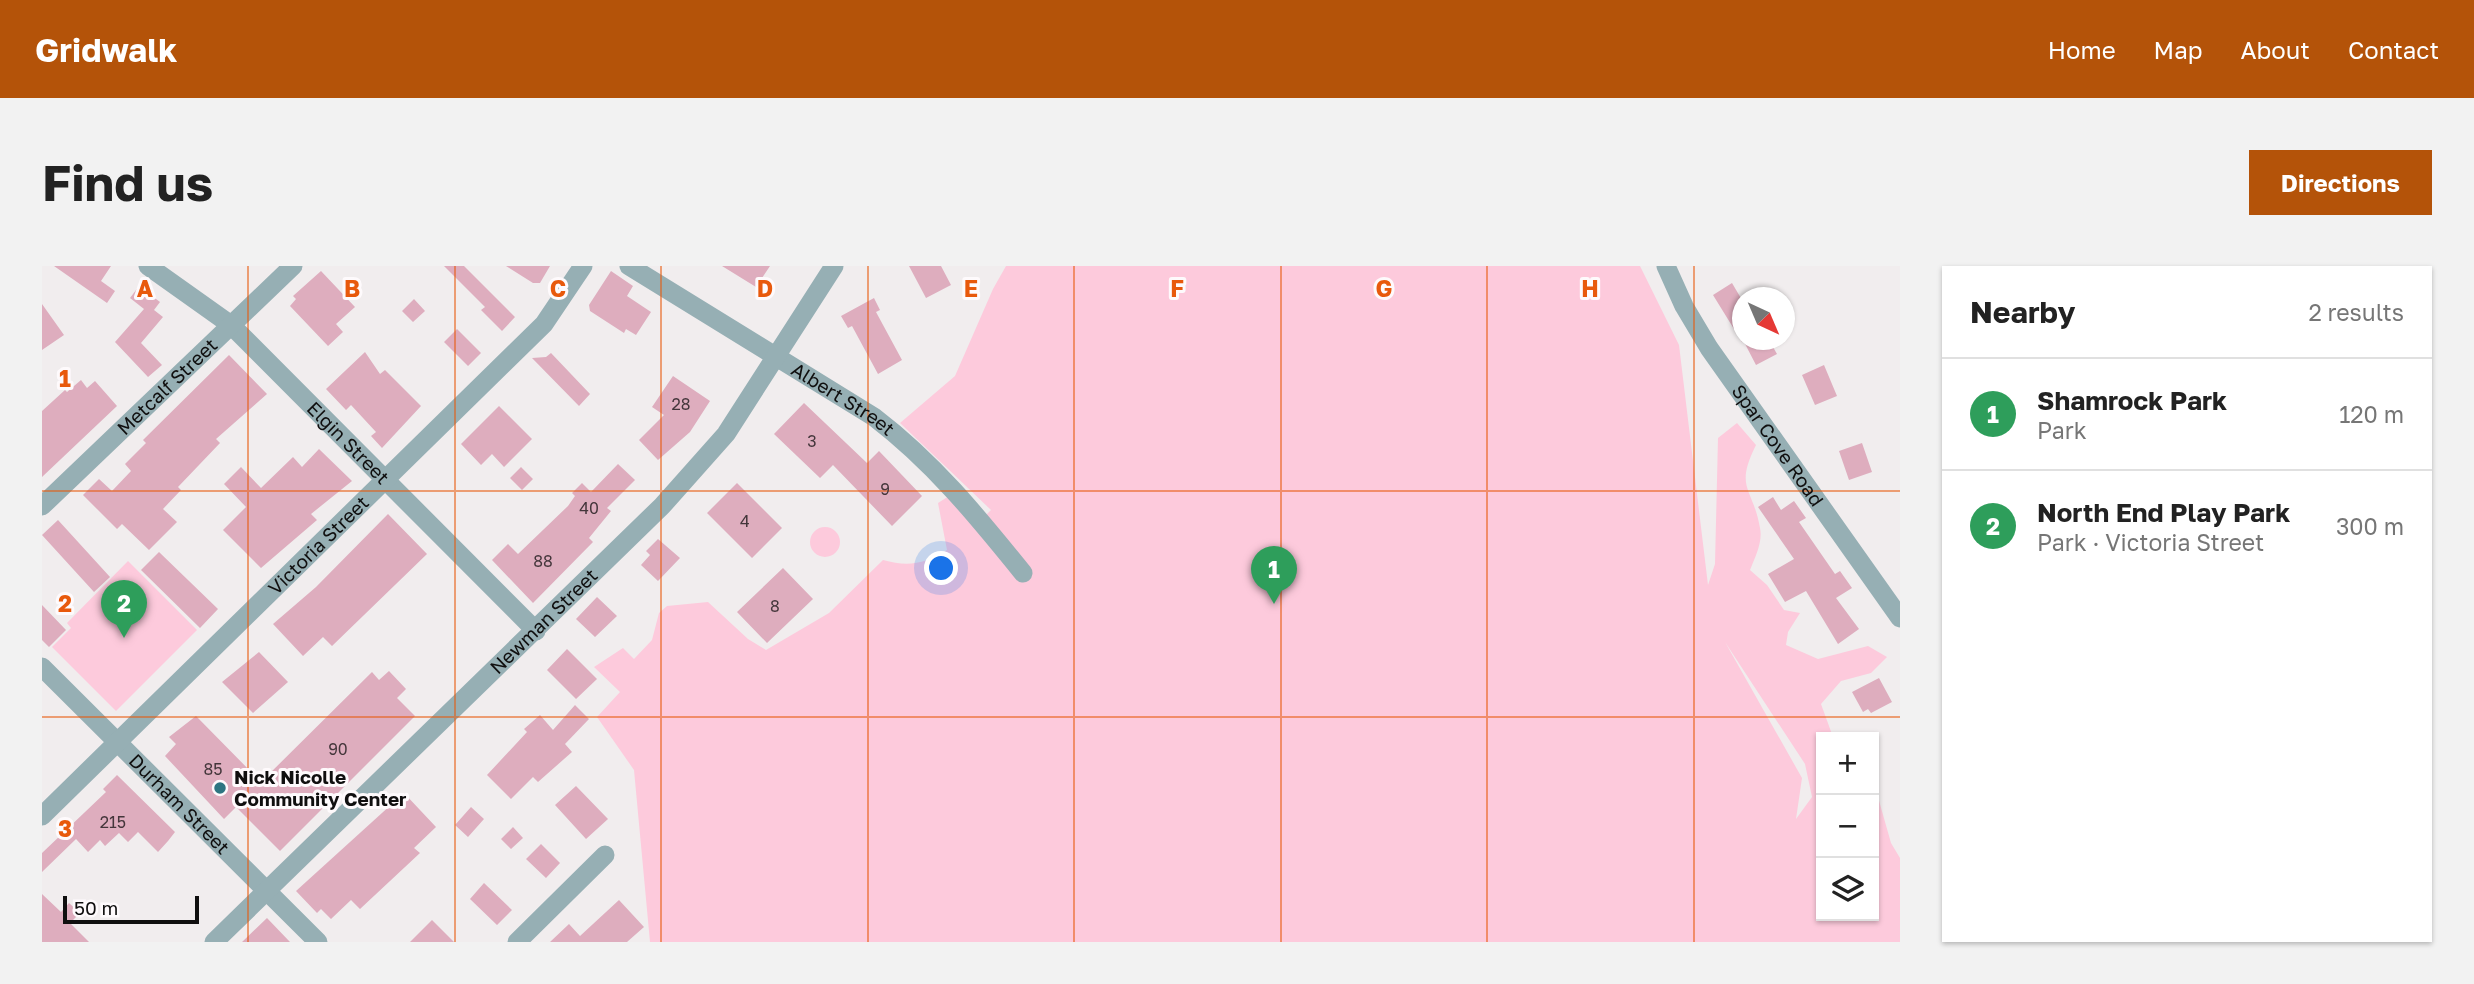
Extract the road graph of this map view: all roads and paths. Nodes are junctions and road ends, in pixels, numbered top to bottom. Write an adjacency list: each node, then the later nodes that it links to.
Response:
1 (149, 266): 7 (street, Elgin Street)
2 (293, 266): 7 (street, Metcalf Street)
3 (583, 266): 9 (street, Victoria Street)
4 (629, 266): 8 (street, Albert Street)
5 (834, 266): 8 (street, Newman Street)
6 (1666, 266): 12 (street, Spar Cove Road)
7 (232, 325): 9 (street, Elgin Street); 10 (street, Metcalf Street)
8 (775, 356): 11 (street, Albert Street); 13 (street, Newman Street)
9 (385, 480): 13 (street, Elgin Street); 15 (street, Victoria Street)
10 (42, 506)
11 (1023, 573)
12 (1900, 618)
13 (536, 631): 18 (street, Newman Street)
14 (42, 667): 15 (street, Durham Street)
15 (117, 742): 16 (street, Victoria Street); 18 (street, Durham Street)
16 (42, 816)
17 (605, 855): 21 (street)
18 (267, 891): 19 (street, Newman Street); 20 (street, Durham Street)
19 (214, 942)
20 (318, 942)
21 (517, 942)

